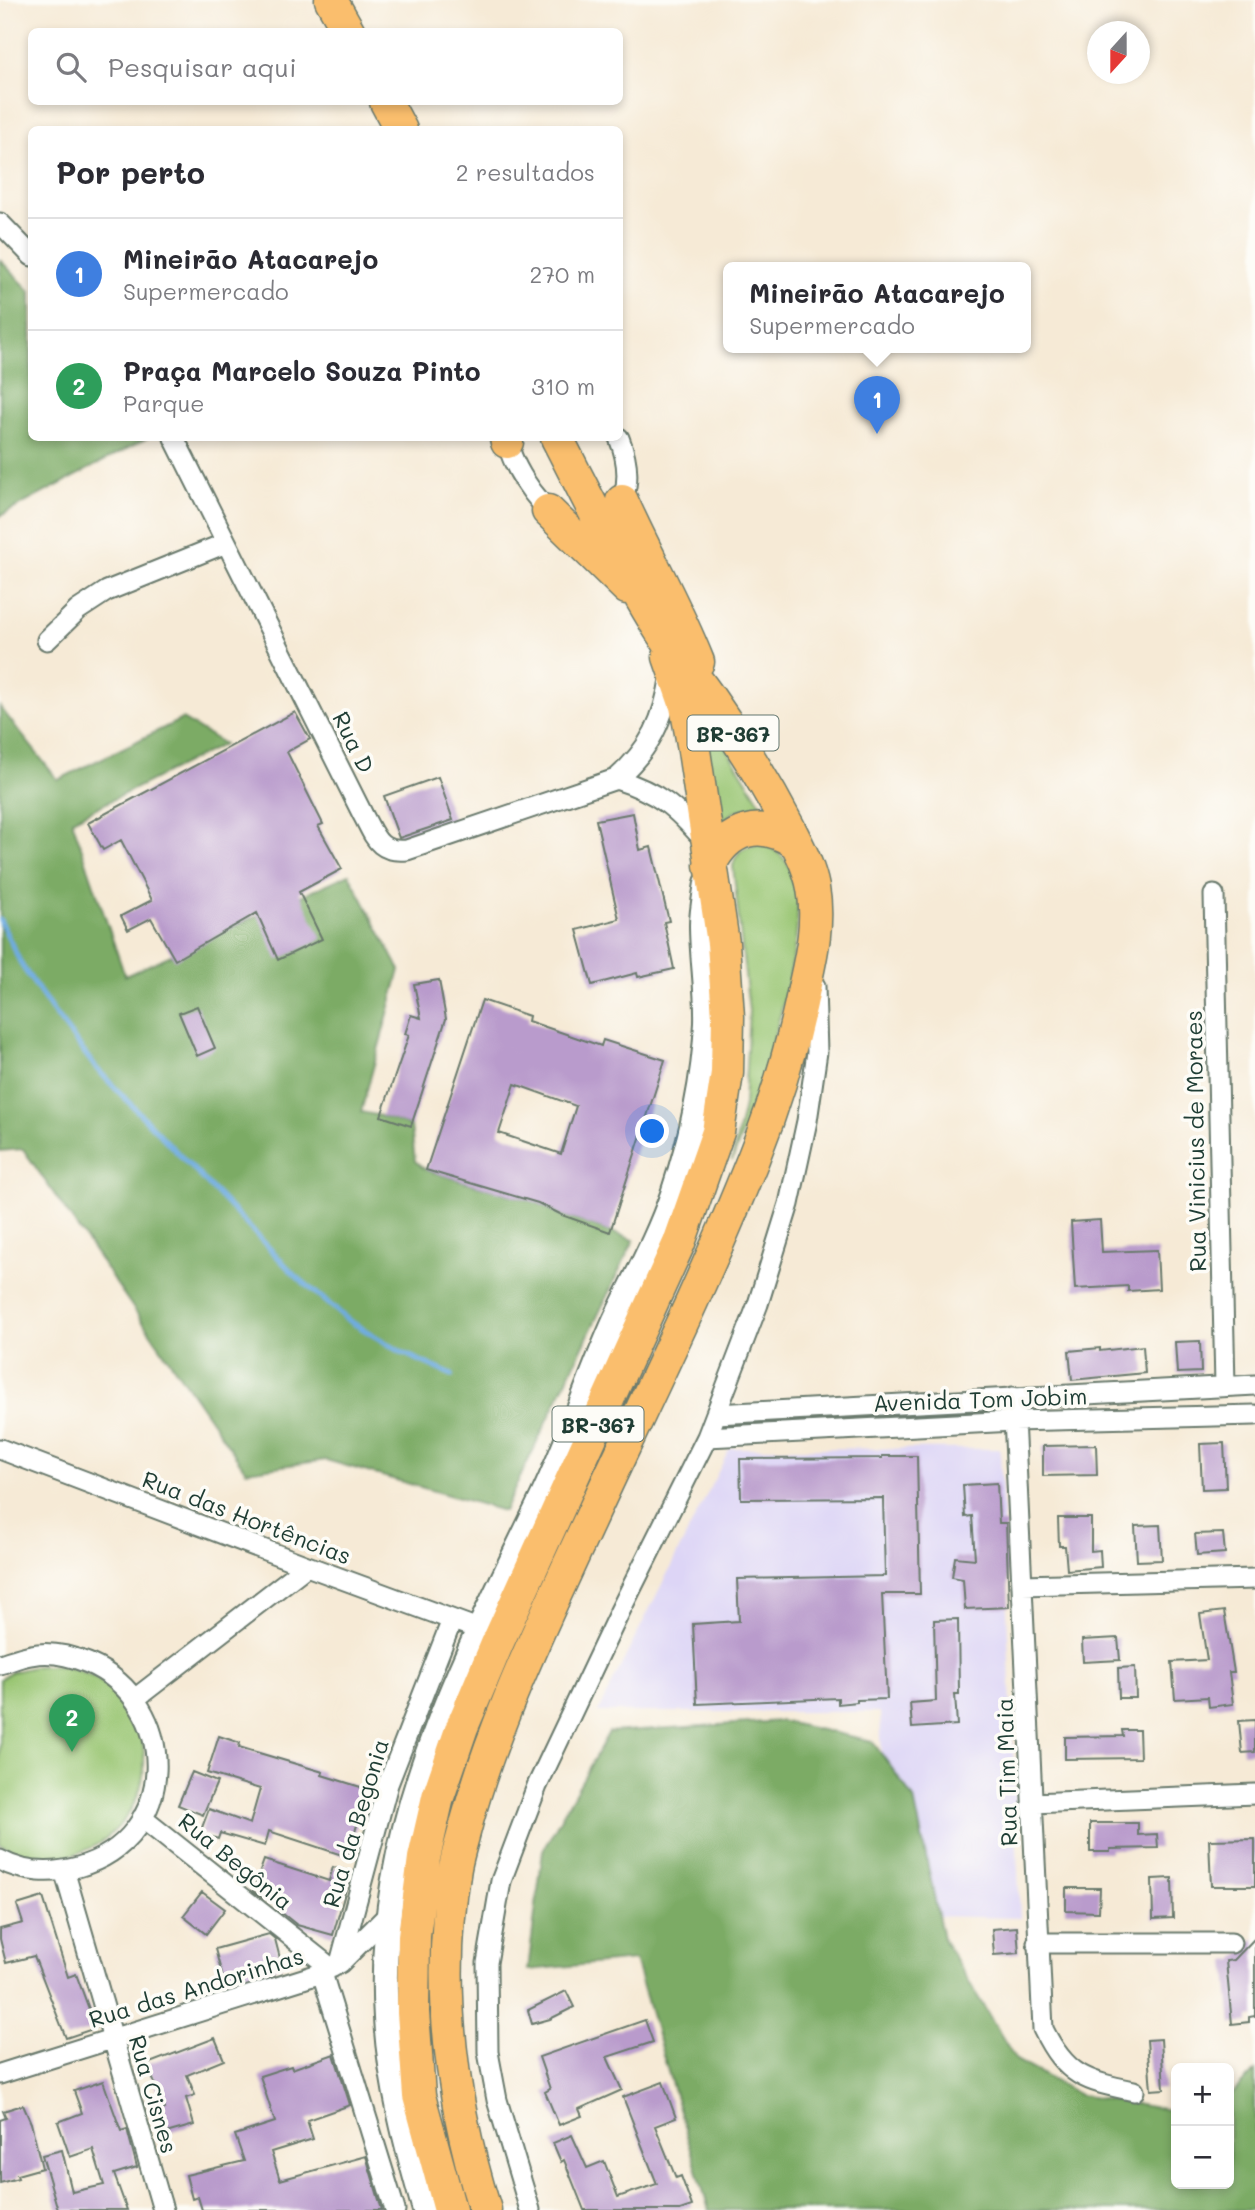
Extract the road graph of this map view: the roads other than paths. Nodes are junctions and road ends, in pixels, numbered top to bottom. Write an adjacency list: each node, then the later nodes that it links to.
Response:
1 (331, 0): 2 (main road)
2 (347, 28)
3 (388, 105): 4 (main road)
4 (399, 126)
5 (0, 223): 6 (street)
6 (28, 252)
7 (175, 441): 13 (street, Rua D)
8 (508, 441): 11 (street)
9 (559, 441): 12 (main road, BR-367)
10 (620, 441): 12 (street)
11 (548, 511): 12 (street); 14 (main road)
12 (611, 511): 14 (main road, BR-367); 17 (main road)
13 (226, 543): 15 (street); 18 (street, Rua D)
14 (652, 616): 16 (main road, BR-367); 17 (main road, BR-367)
15 (47, 640)
16 (673, 667): 18 (street, Rua D); 20 (main road, BR-367)
17 (715, 705): 19 (main road, BR-367)
18 (616, 779): 20 (street)
19 (796, 843): 20 (main road); 22 (main road, BR-367)
20 (708, 854): 23 (main road, BR-367); 33 (street)
21 (1214, 895): 25 (street, Rua Vinicius de Moraes)
22 (814, 943): 27 (street); 59 (main road, BR-367)
23 (629, 1356): 33 (main road); 58 (main road, BR-367)
24 (1255, 1385): 25 (street, Avenida Tom Jobim)
25 (1217, 1387): 26 (street, Avenida Tom Jobim); 29 (street, Rua Vinicius de Moraes)
26 (1013, 1397): 27 (street, Avenida Tom Jobim); 30 (street, Rua Tim Maia)
27 (716, 1414): 31 (street)
28 (1255, 1415): 29 (street, Avenida Tom Jobim)
29 (1210, 1416): 30 (street, Avenida Tom Jobim)
30 (1014, 1421): 31 (street, Avenida Tom Jobim); 36 (street, Rua Tim Maia)
31 (707, 1437): 60 (street)
32 (0, 1449): 34 (street, Rua das Hortências)
33 (561, 1455): 38 (street)
34 (307, 1566): 37 (street, Rua das Hortências); 40 (street)
35 (1255, 1580): 36 (street)
36 (1022, 1585): 42 (street, Rua Tim Maia)
37 (453, 1620): 38 (street, Rua das Hortências); 51 (street, Rua da Begonia)
38 (478, 1629): 48 (street)
39 (0, 1664): 40 (street)
40 (135, 1698): 43 (street)
41 (1255, 1794): 42 (street)
42 (1032, 1803): 49 (street, Rua Tim Maia)
43 (142, 1818): 46 (street); 51 (street, Rua Begônia)
44 (0, 1860): 45 (street)
45 (25, 1869): 46 (street); 47 (street)
46 (64, 1870): 52 (street, Rua Cisnes)
47 (0, 1877)
48 (388, 1915): 51 (street, Rua das Andorinhas); 57 (street)
49 (1037, 1943): 50 (street); 54 (street, Rua Tim Maia)
50 (1231, 1943)
51 (331, 1968): 52 (street, Rua das Andorinhas); 56 (street)
52 (113, 2038): 53 (street, Rua das Andorinhas); 55 (street, Rua Cisnes)
53 (0, 2074)
54 (1134, 2091)
55 (163, 2210)
56 (396, 2210)
57 (425, 2210)
58 (450, 2210)
59 (485, 2210)
60 (530, 2210)

